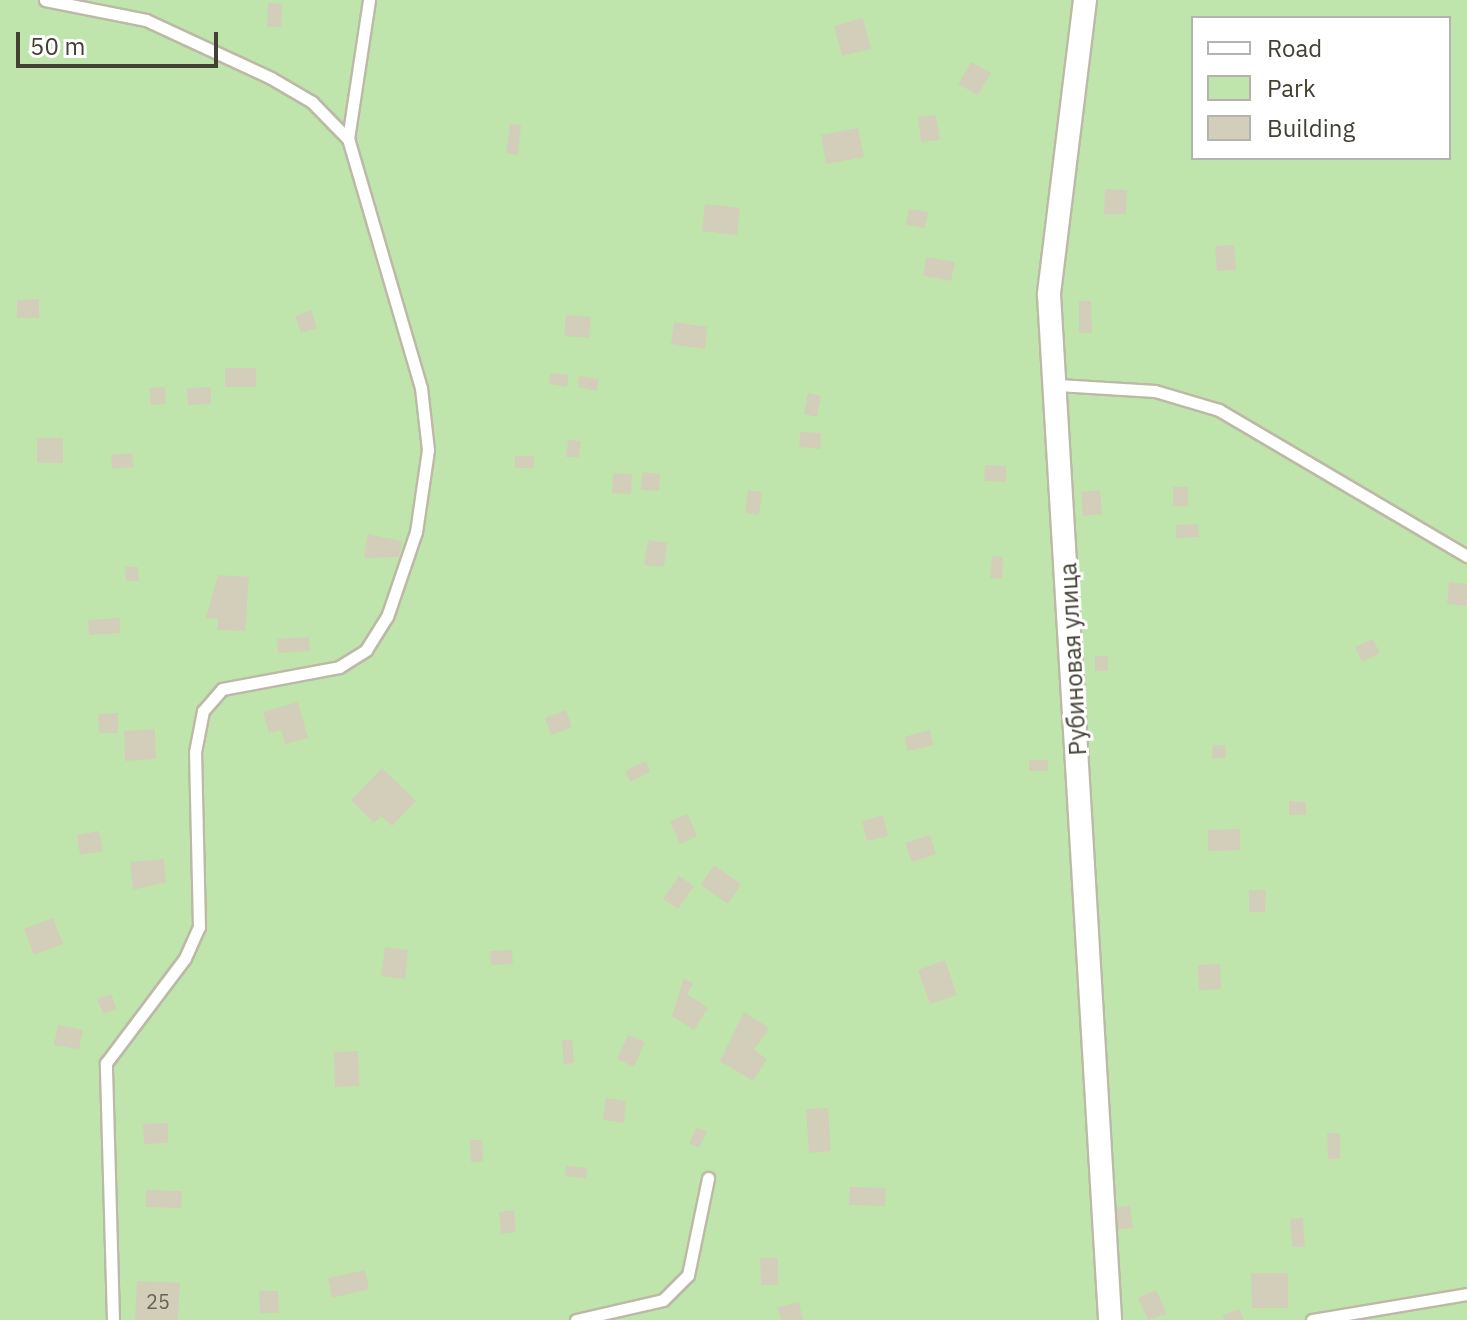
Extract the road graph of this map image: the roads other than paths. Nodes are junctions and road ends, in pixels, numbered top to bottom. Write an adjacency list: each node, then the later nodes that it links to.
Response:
1 (45, 0): 4 (lane)
2 (369, 0): 4 (lane)
3 (1085, 0): 5 (street, Рубиновая улица)
4 (348, 139): 9 (lane)
5 (1058, 385): 6 (lane); 11 (street, Рубиновая улица)
6 (1467, 556)
7 (708, 1178): 10 (lane)
8 (1467, 1294): 12 (lane)
9 (113, 1320)
10 (576, 1320)
11 (1110, 1320)
12 (1312, 1320)

